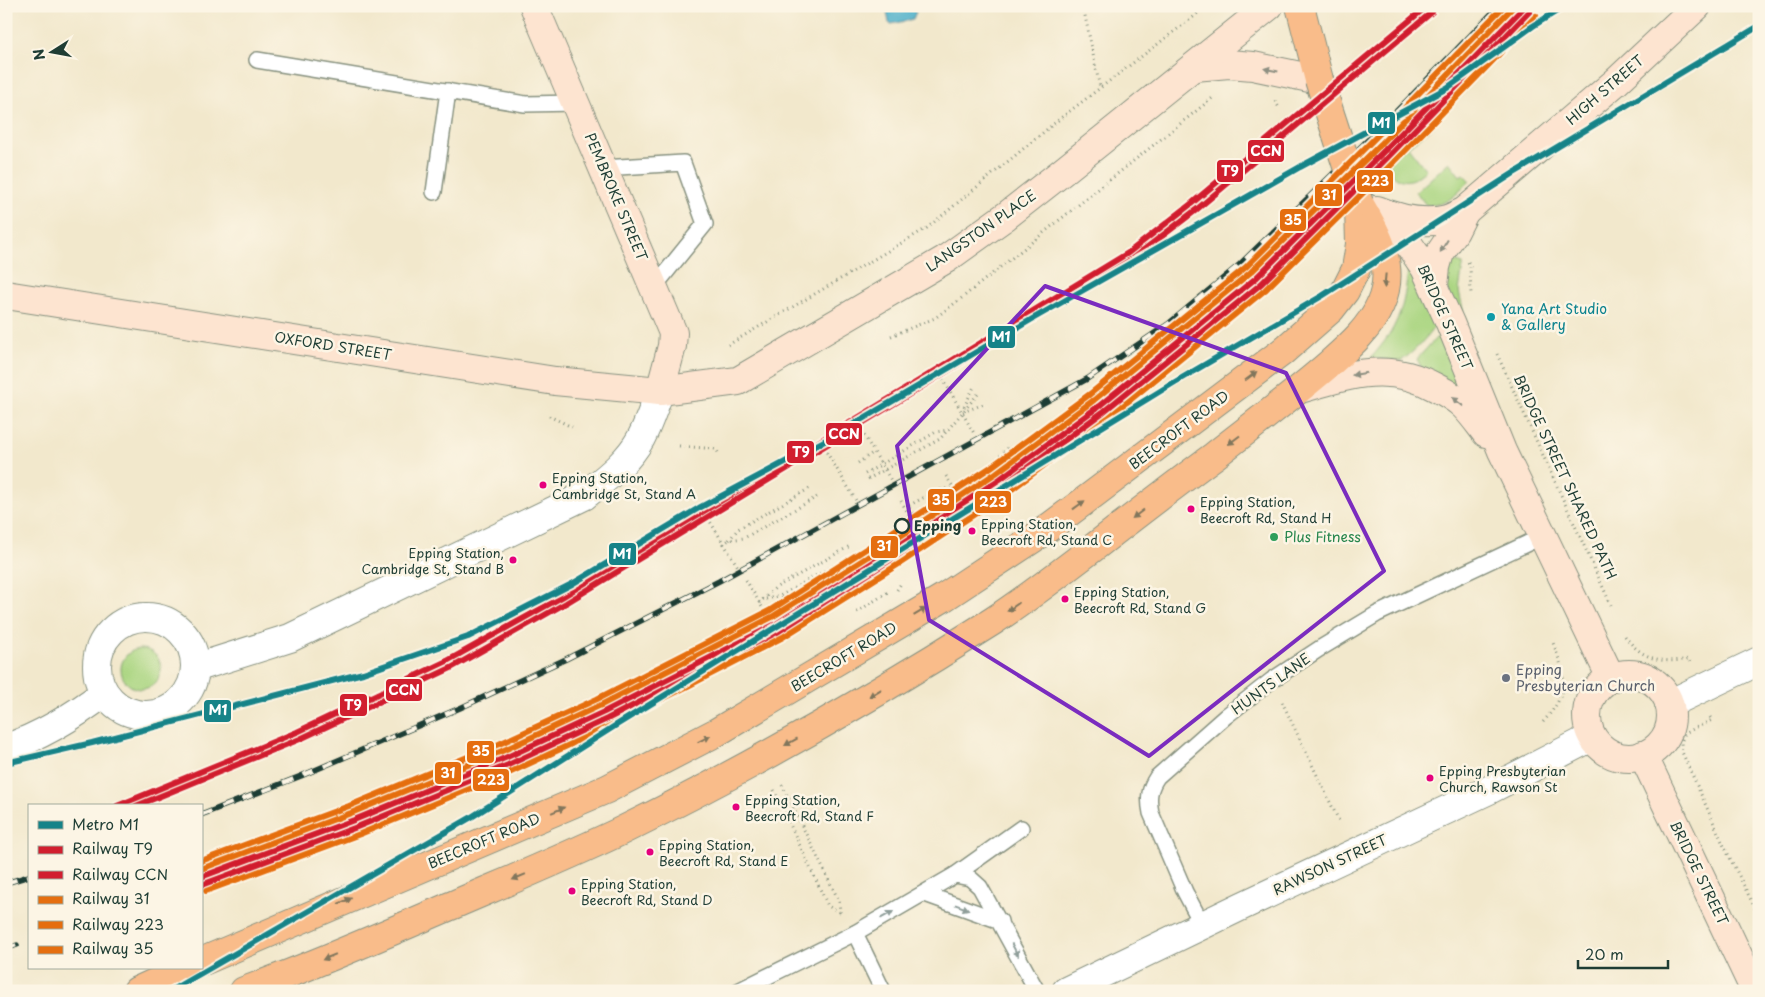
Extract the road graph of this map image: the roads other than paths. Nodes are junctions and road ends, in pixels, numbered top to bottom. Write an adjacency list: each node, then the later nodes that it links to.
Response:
1 (534, 6): 9 (street, PEMBROKE STREET)
2 (1269, 6): 6 (street, LANGSTON PLACE)
3 (1300, 6): 7 (main road, BEECROFT ROAD)
4 (1697, 6): 13 (street, HIGH STREET)
5 (257, 60): 8 (lane)
6 (1194, 67): 7 (street, one-way to 6); 19 (street, LANGSTON PLACE)
7 (1319, 80): 12 (main road, BEECROFT ROAD, bridge)
8 (448, 92): 9 (lane); 11 (lane)
9 (577, 103): 10 (street, PEMBROKE STREET)
10 (604, 168): 15 (street, PEMBROKE STREET); 15 (lane)
11 (434, 192)
12 (1360, 203): 13 (street, HIGH STREET); 14 (street, BRIDGE STREET); 18 (main road, BEECROFT ROAD, one-way to 18); 36 (main road, BEECROFT ROAD, one-way to 12)
13 (1465, 211): 14 (street, HIGH STREET, one-way to 14)
14 (1434, 286): 20 (street, BRIDGE STREET)
15 (654, 287): 19 (street, PEMBROKE STREET)
16 (6, 295): 19 (street, OXFORD STREET)
17 (1408, 375): 18 (street, BEECROFT ROAD, one-way to 18); 20 (street, BRIDGE STREET, one-way to 17)
18 (1300, 389): 38 (main road, BEECROFT ROAD, one-way to 38)
19 (660, 391): 23 (street)
20 (1502, 451): 21 (street, BRIDGE STREET)
21 (1543, 536): 24 (street, BRIDGE STREET); 34 (lane, HUNTS LANE)
22 (1759, 662): 26 (street)
23 (195, 668): 25 (street); 25 (street)
24 (1611, 678): 26 (street); 27 (street)
25 (104, 693): 28 (street)
26 (1669, 704): 29 (street)
27 (1592, 737): 29 (street); 34 (street, RAWSON STREET)
28 (6, 748)
29 (1643, 755): 46 (street, BRIDGE STREET)
30 (1021, 828): 31 (lane)
31 (955, 875): 32 (lane); 33 (lane)
32 (925, 894): 33 (lane, one-way to 33); 35 (lane, one-way to 32)
33 (1000, 921): 44 (lane, one-way to 44)
34 (1203, 926): 45 (street, RAWSON STREET)
35 (855, 933): 42 (lane); 43 (lane)
36 (202, 962)
37 (183, 970): 39 (main road)
38 (285, 976): 40 (main road, BEECROFT ROAD); 41 (main road)
39 (137, 991)
40 (244, 991)
41 (263, 991)
42 (738, 991)
43 (883, 991)
44 (1037, 991)
45 (1066, 991)
46 (1755, 991)

